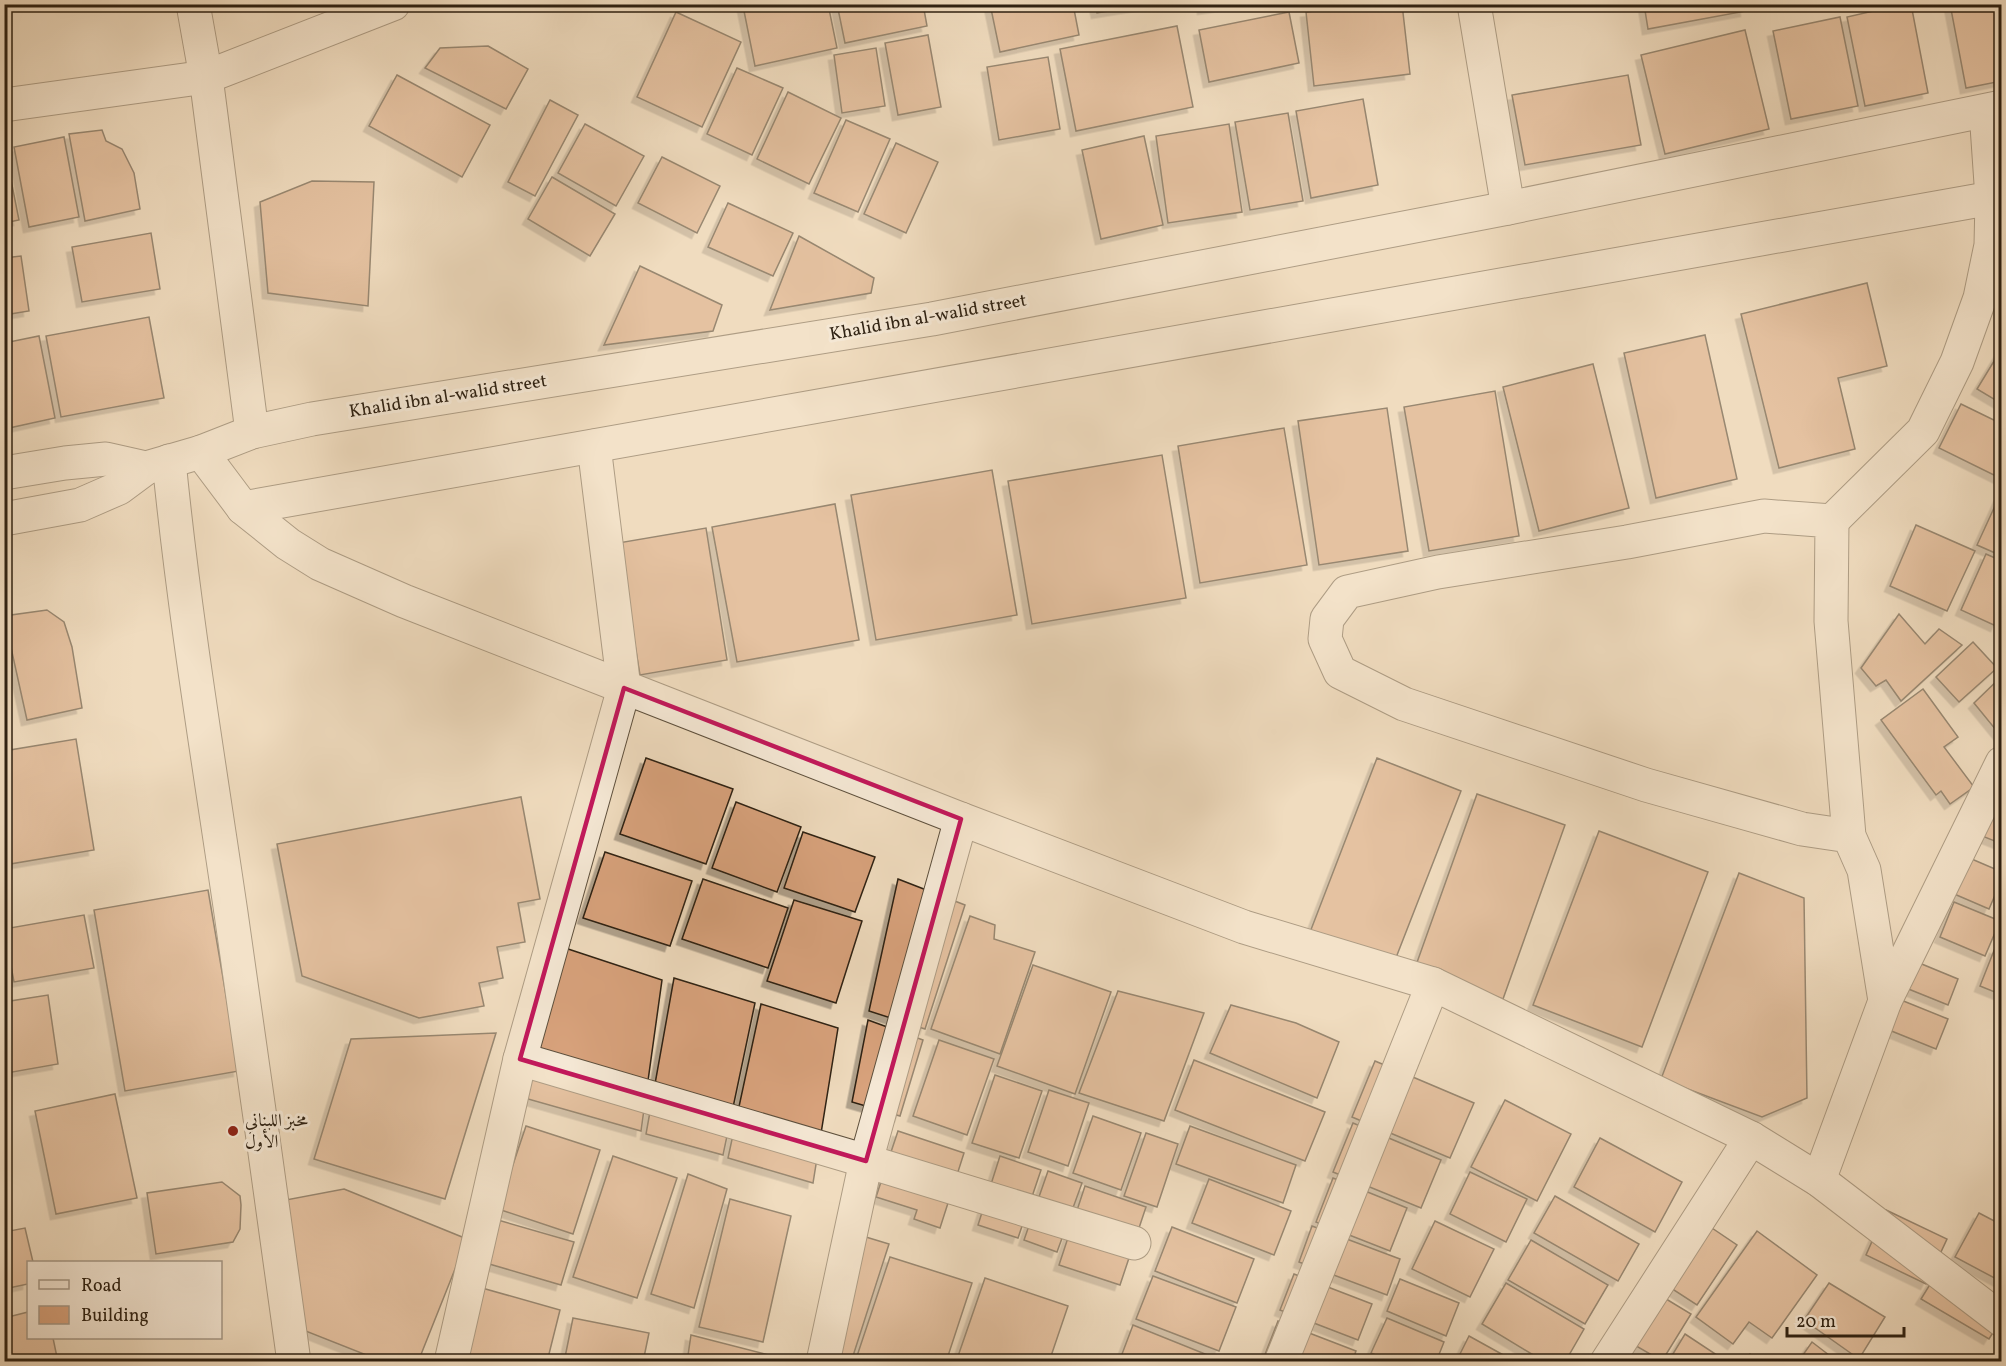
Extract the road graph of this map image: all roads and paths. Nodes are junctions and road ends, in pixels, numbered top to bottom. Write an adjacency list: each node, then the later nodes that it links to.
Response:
1 (193, 4): 4 (street)
2 (393, 4): 4 (street)
3 (1474, 4): 8 (street)
4 (206, 77): 5 (street); 9 (street)
5 (4, 105)
6 (1994, 109): 7 (street); 8 (street, Khalid ibn al-walid street)
7 (1992, 198): 10 (street); 16 (street)
8 (1508, 208): 9 (street, Khalid ibn al-walid street)
9 (252, 432): 11 (street, Khalid ibn al-walid street)
10 (594, 446): 14 (street); 17 (street)
11 (201, 452): 12 (street, Khalid ibn al-walid street); 14 (street)
12 (157, 464): 13 (street); 15 (street); 29 (street)
13 (4, 473)
14 (243, 508): 17 (street)
15 (4, 519)
16 (1832, 521): 20 (street); 20 (street)
17 (624, 688): 19 (street); 23 (street)
18 (2001, 763): 22 (street)
19 (961, 819): 21 (street); 25 (street)
20 (1849, 836): 22 (street)
21 (1433, 984): 24 (street); 32 (street)
22 (1885, 1001): 26 (street)
23 (520, 1059): 25 (street); 30 (street)
24 (1751, 1138): 26 (street); 33 (street)
25 (866, 1161): 27 (street); 31 (street)
26 (1819, 1180): 28 (street)
27 (1134, 1244)
28 (2001, 1320)
29 (294, 1362)
30 (451, 1362)
31 (823, 1362)
32 (1281, 1362)
33 (1607, 1362)

